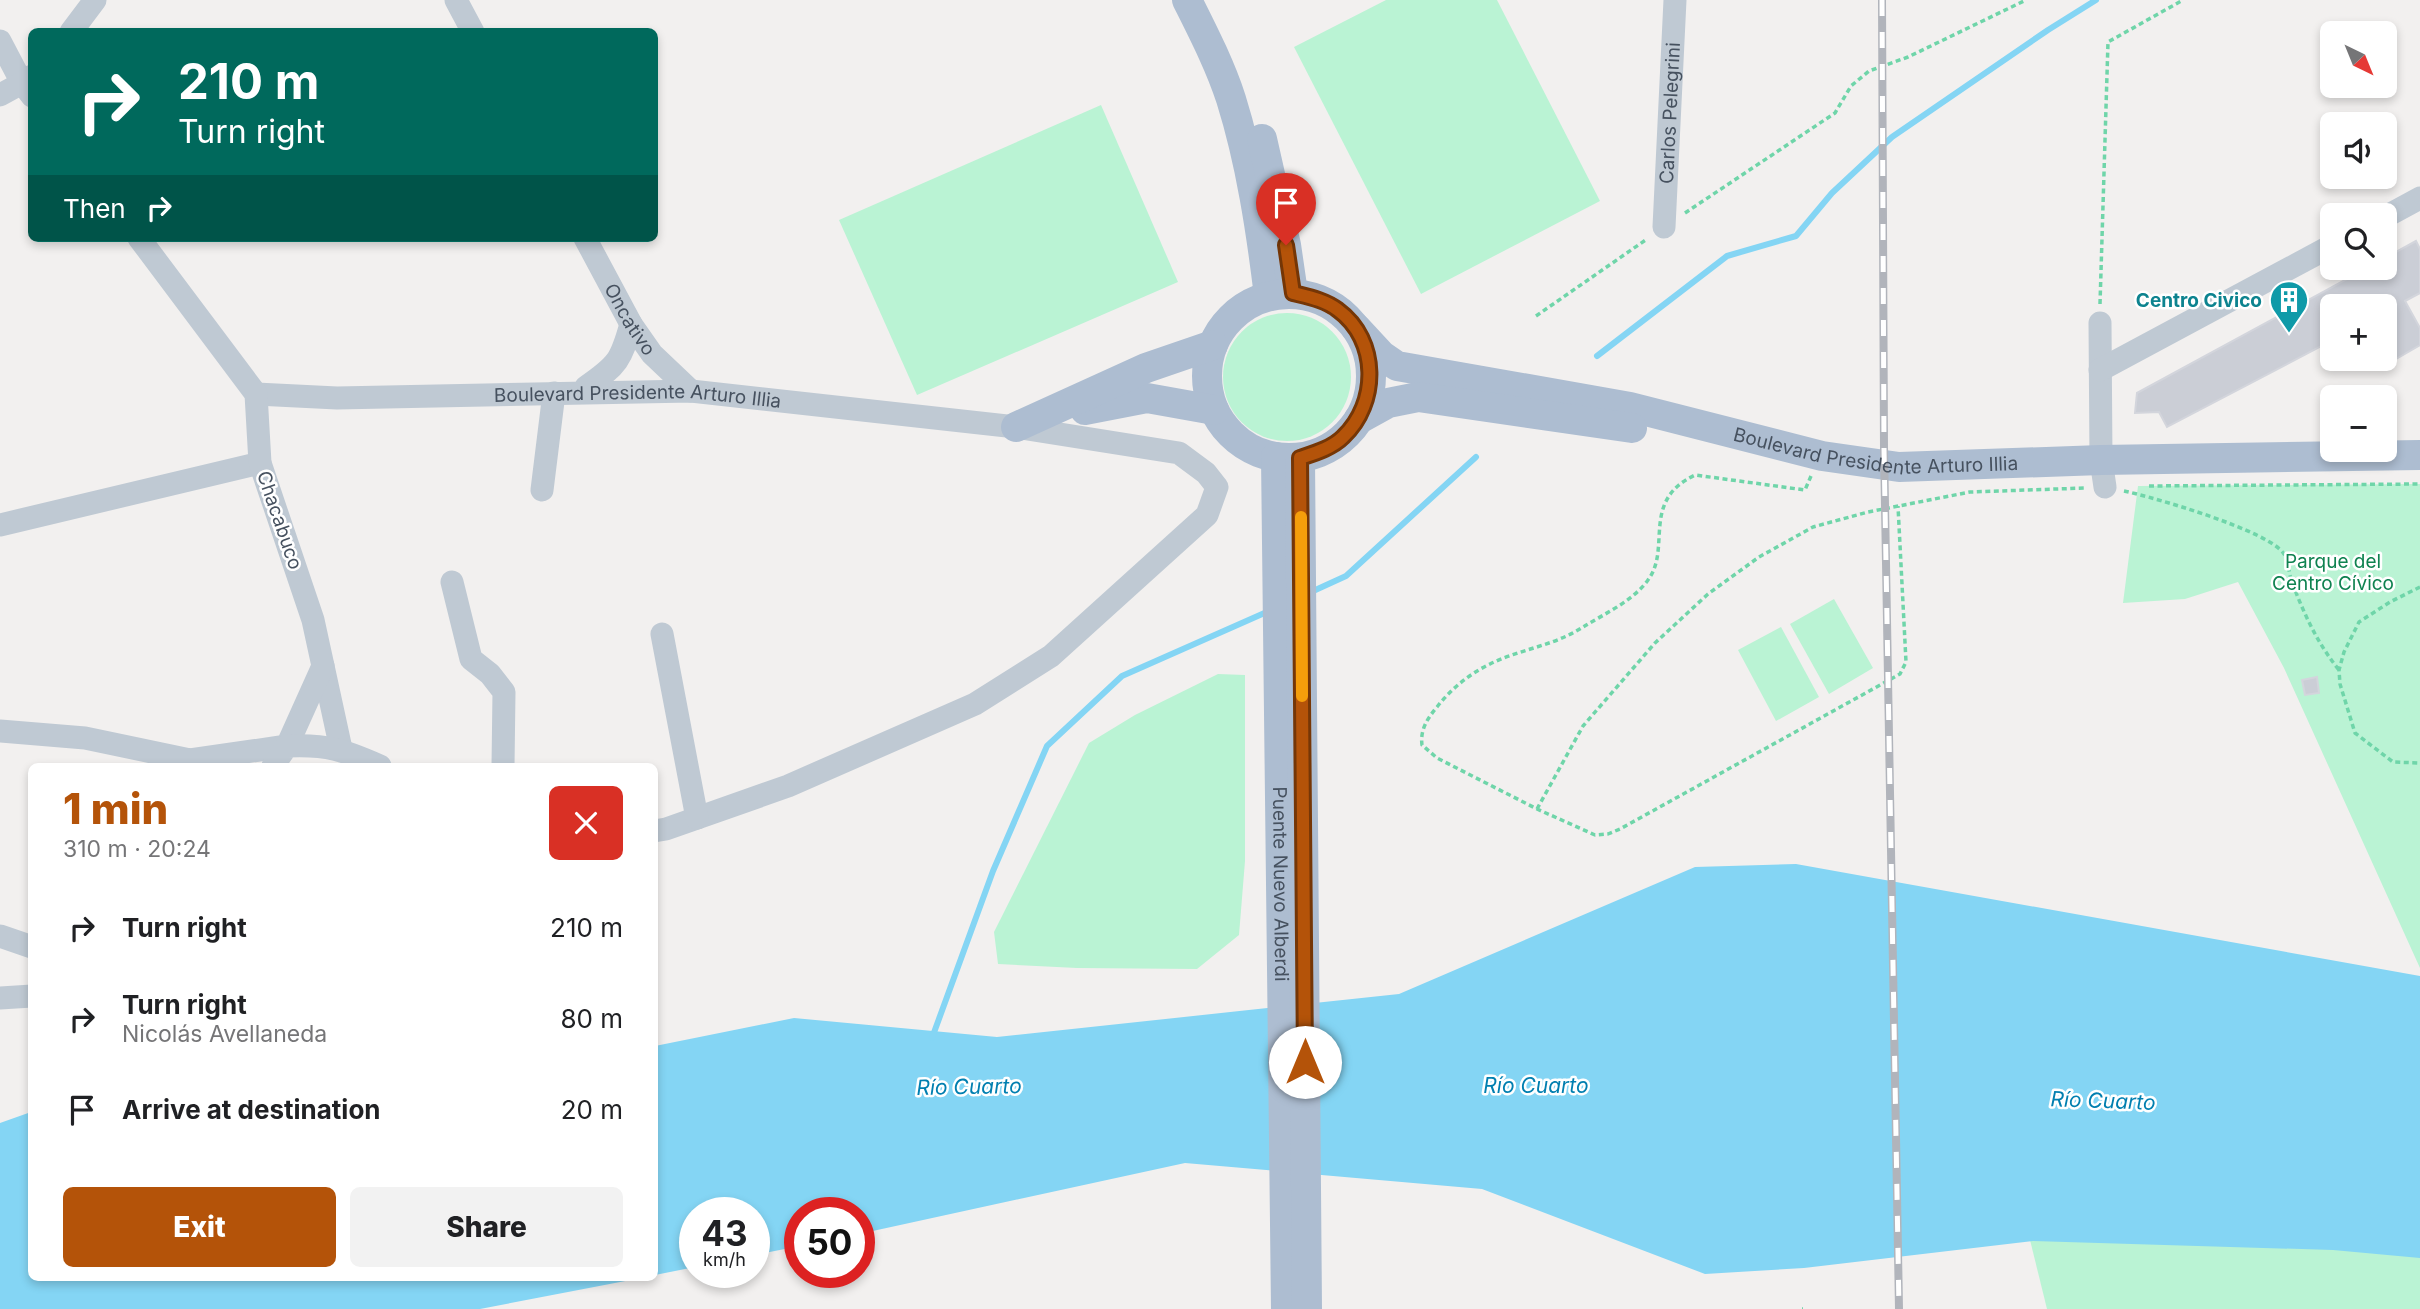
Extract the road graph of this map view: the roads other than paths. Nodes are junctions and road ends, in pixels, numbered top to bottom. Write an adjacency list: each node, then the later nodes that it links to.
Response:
1 (95, 0): 6 (street)
2 (456, 0): 7 (street)
3 (1187, 0): 17 (main road)
4 (1206, 0): 17 (main road)
5 (1675, 0): 13 (street, Carlos Pelegrini)
6 (74, 28)
7 (471, 28)
8 (0, 41): 9 (street)
9 (28, 85): 10 (street)
10 (0, 95)
11 (2420, 198): 12 (street)
12 (2397, 210)
13 (1664, 227)
14 (142, 242): 26 (street)
15 (587, 242): 19 (street, Oncativo)
16 (2320, 252): 22 (street)
17 (1281, 295): 20 (main road); 21 (main road)
18 (2100, 323): 22 (street)
19 (631, 324): 23 (street); 24 (street, Oncativo)
20 (1356, 328): 28 (main road); 34 (main road, Boulevard Presidente Arturo Illia)
21 (1213, 345): 27 (main road); 29 (main road)
22 (2100, 370): 34 (street)
23 (586, 387)
24 (691, 391): 25 (street, Boulevard Presidente Arturo Illia); 29 (street, Boulevard Presidente Arturo Illia)
25 (554, 393): 26 (street, Boulevard Presidente Arturo Illia); 35 (street)
26 (256, 394): 32 (street, Chacabuco)
27 (1214, 410): 29 (main road); 31 (main road)
28 (1359, 419): 31 (main road); 34 (main road, Boulevard Presidente Arturo Illia)
29 (1016, 427): 46 (street, Boulevard Presidente Arturo Illia)
30 (2420, 456): 34 (main road, Boulevard Presidente Arturo Illia)
31 (1288, 458): 52 (main road, Puente Nuevo Alberdi); 53 (main road, Puente Nuevo Alberdi)
32 (260, 463): 36 (street); 39 (street, Chacabuco)
33 (2420, 471): 34 (main road, Boulevard Presidente Arturo Illia)
34 (2109, 477)
35 (542, 490)
36 (0, 525)
37 (452, 582): 45 (street)
38 (662, 634): 46 (street)
39 (323, 666): 41 (street); 42 (street, Chacabuco)
40 (0, 731): 41 (street)
41 (287, 746): 42 (street); 43 (street)
42 (341, 749): 44 (street)
43 (275, 763)
44 (373, 763)
45 (503, 763)
46 (697, 818): 47 (street)
47 (658, 830)
48 (0, 936): 49 (street)
49 (28, 946)
50 (28, 996): 51 (street)
51 (0, 998)
52 (1286, 1309)
53 (1307, 1309)

